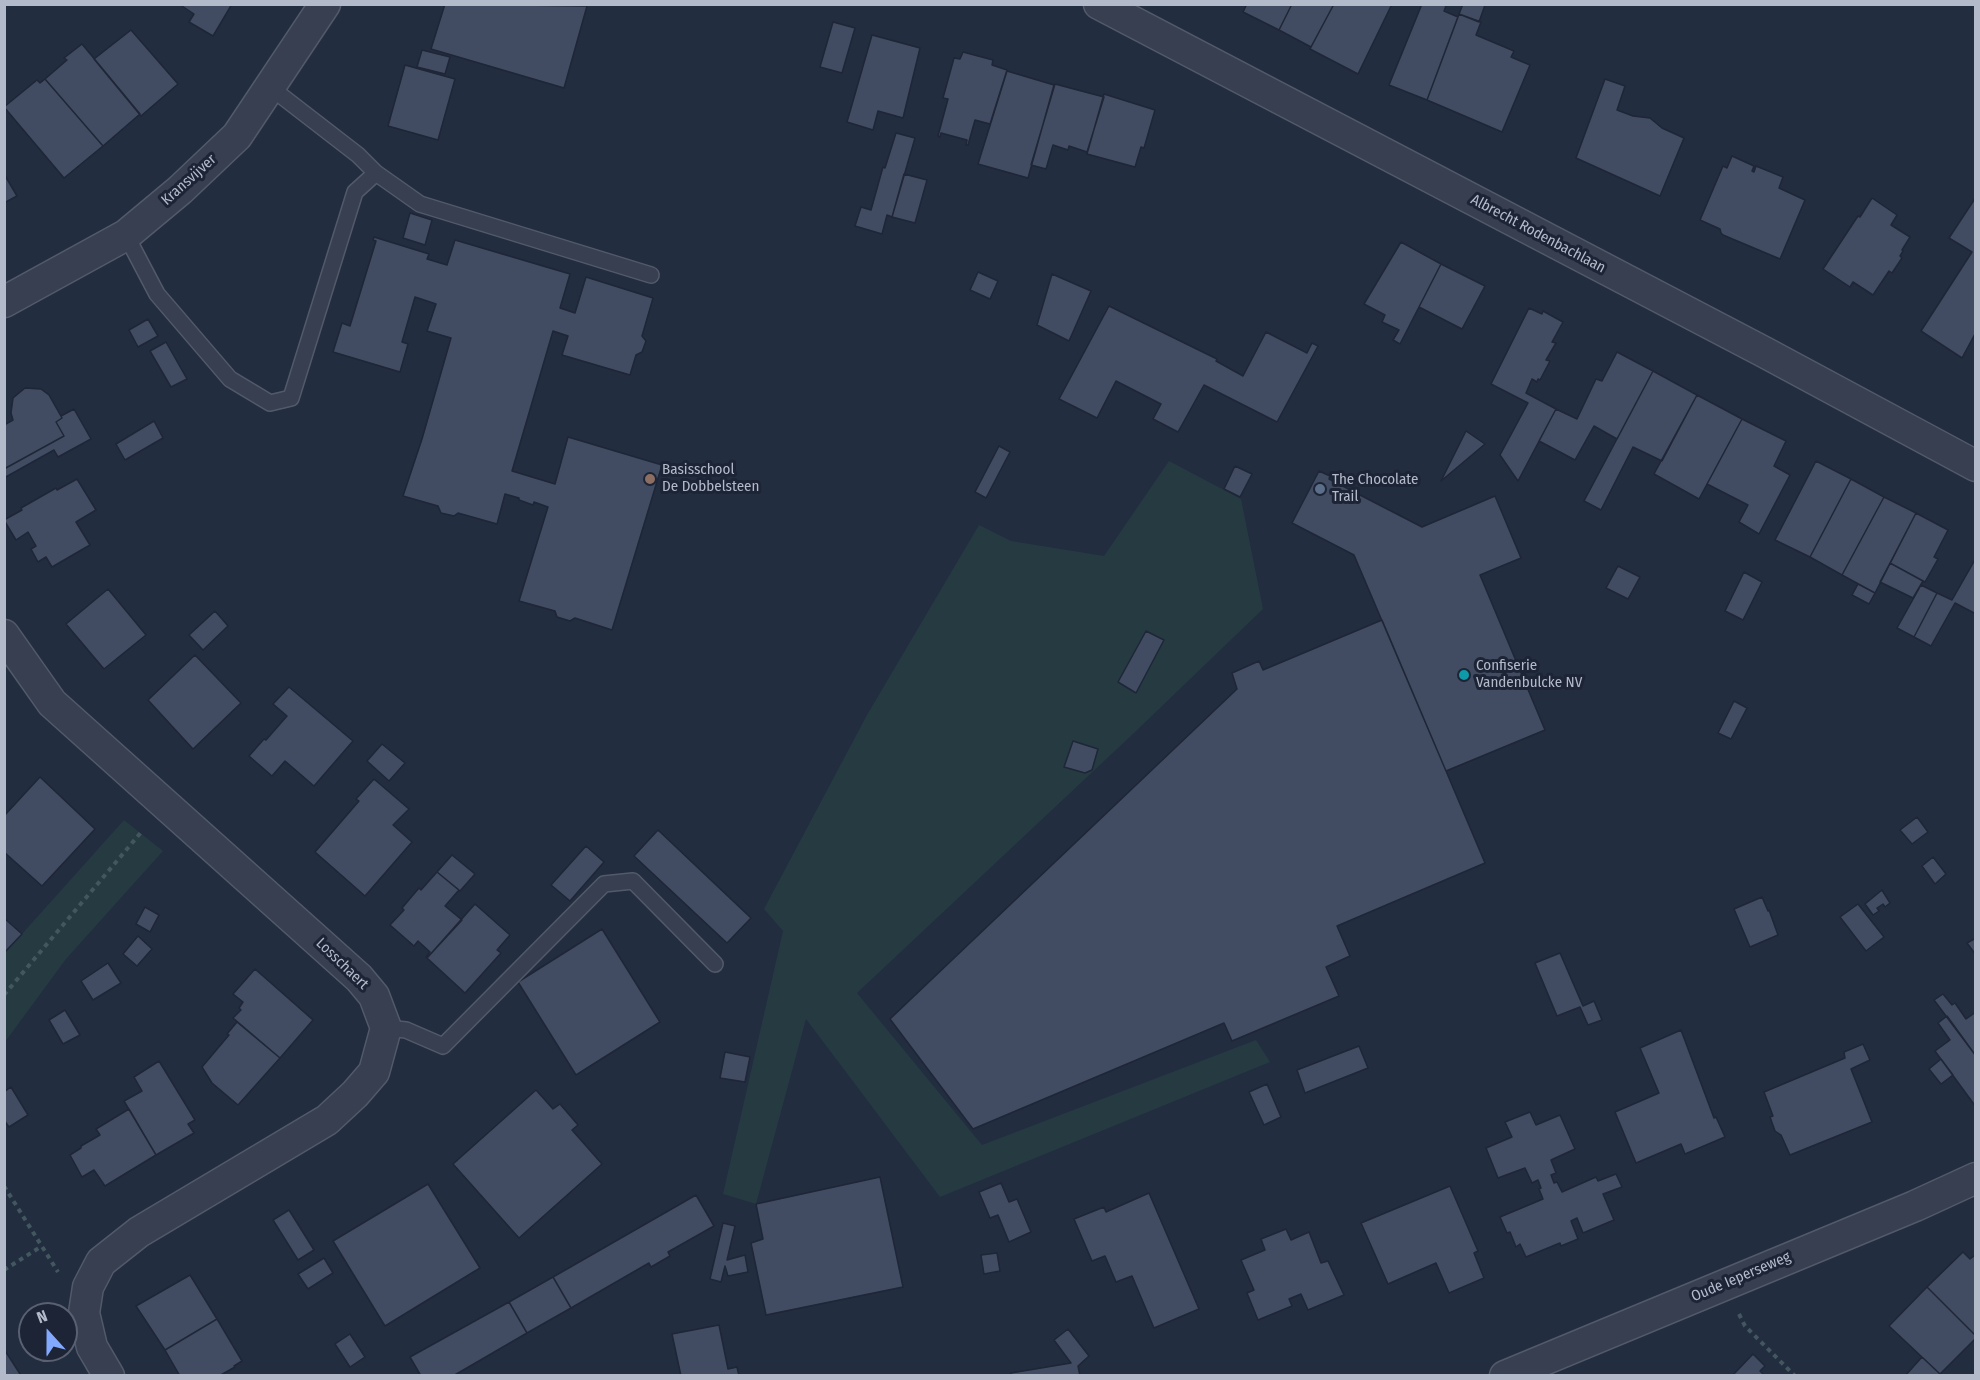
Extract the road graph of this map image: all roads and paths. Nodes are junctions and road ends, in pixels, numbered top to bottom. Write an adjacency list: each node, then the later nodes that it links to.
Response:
1 (325, 4): 3 (street, Kransvijver)
2 (1099, 4): 8 (street, Albrecht Rodenbachlaan)
3 (270, 87): 4 (lane); 5 (street, Kransvijver)
4 (376, 172): 5 (lane); 6 (lane)
5 (126, 235): 7 (street, Kransvijver)
6 (651, 275)
7 (4, 302)
8 (1976, 466)
9 (4, 635): 10 (street, Losschaert)
10 (165, 803): 12 (path); 13 (street, Losschaert)
11 (715, 964): 13 (lane)
12 (4, 995)
13 (386, 1028): 19 (street)
14 (1976, 1178): 18 (street, Oude Ieperseweg)
15 (4, 1186): 16 (path)
16 (42, 1246): 17 (path); 19 (path)
17 (4, 1270)
18 (1725, 1284): 21 (street, Oude Ieperseweg); 22 (path)
19 (84, 1313): 20 (street)
20 (109, 1376)
21 (1505, 1376)
22 (1795, 1376)

